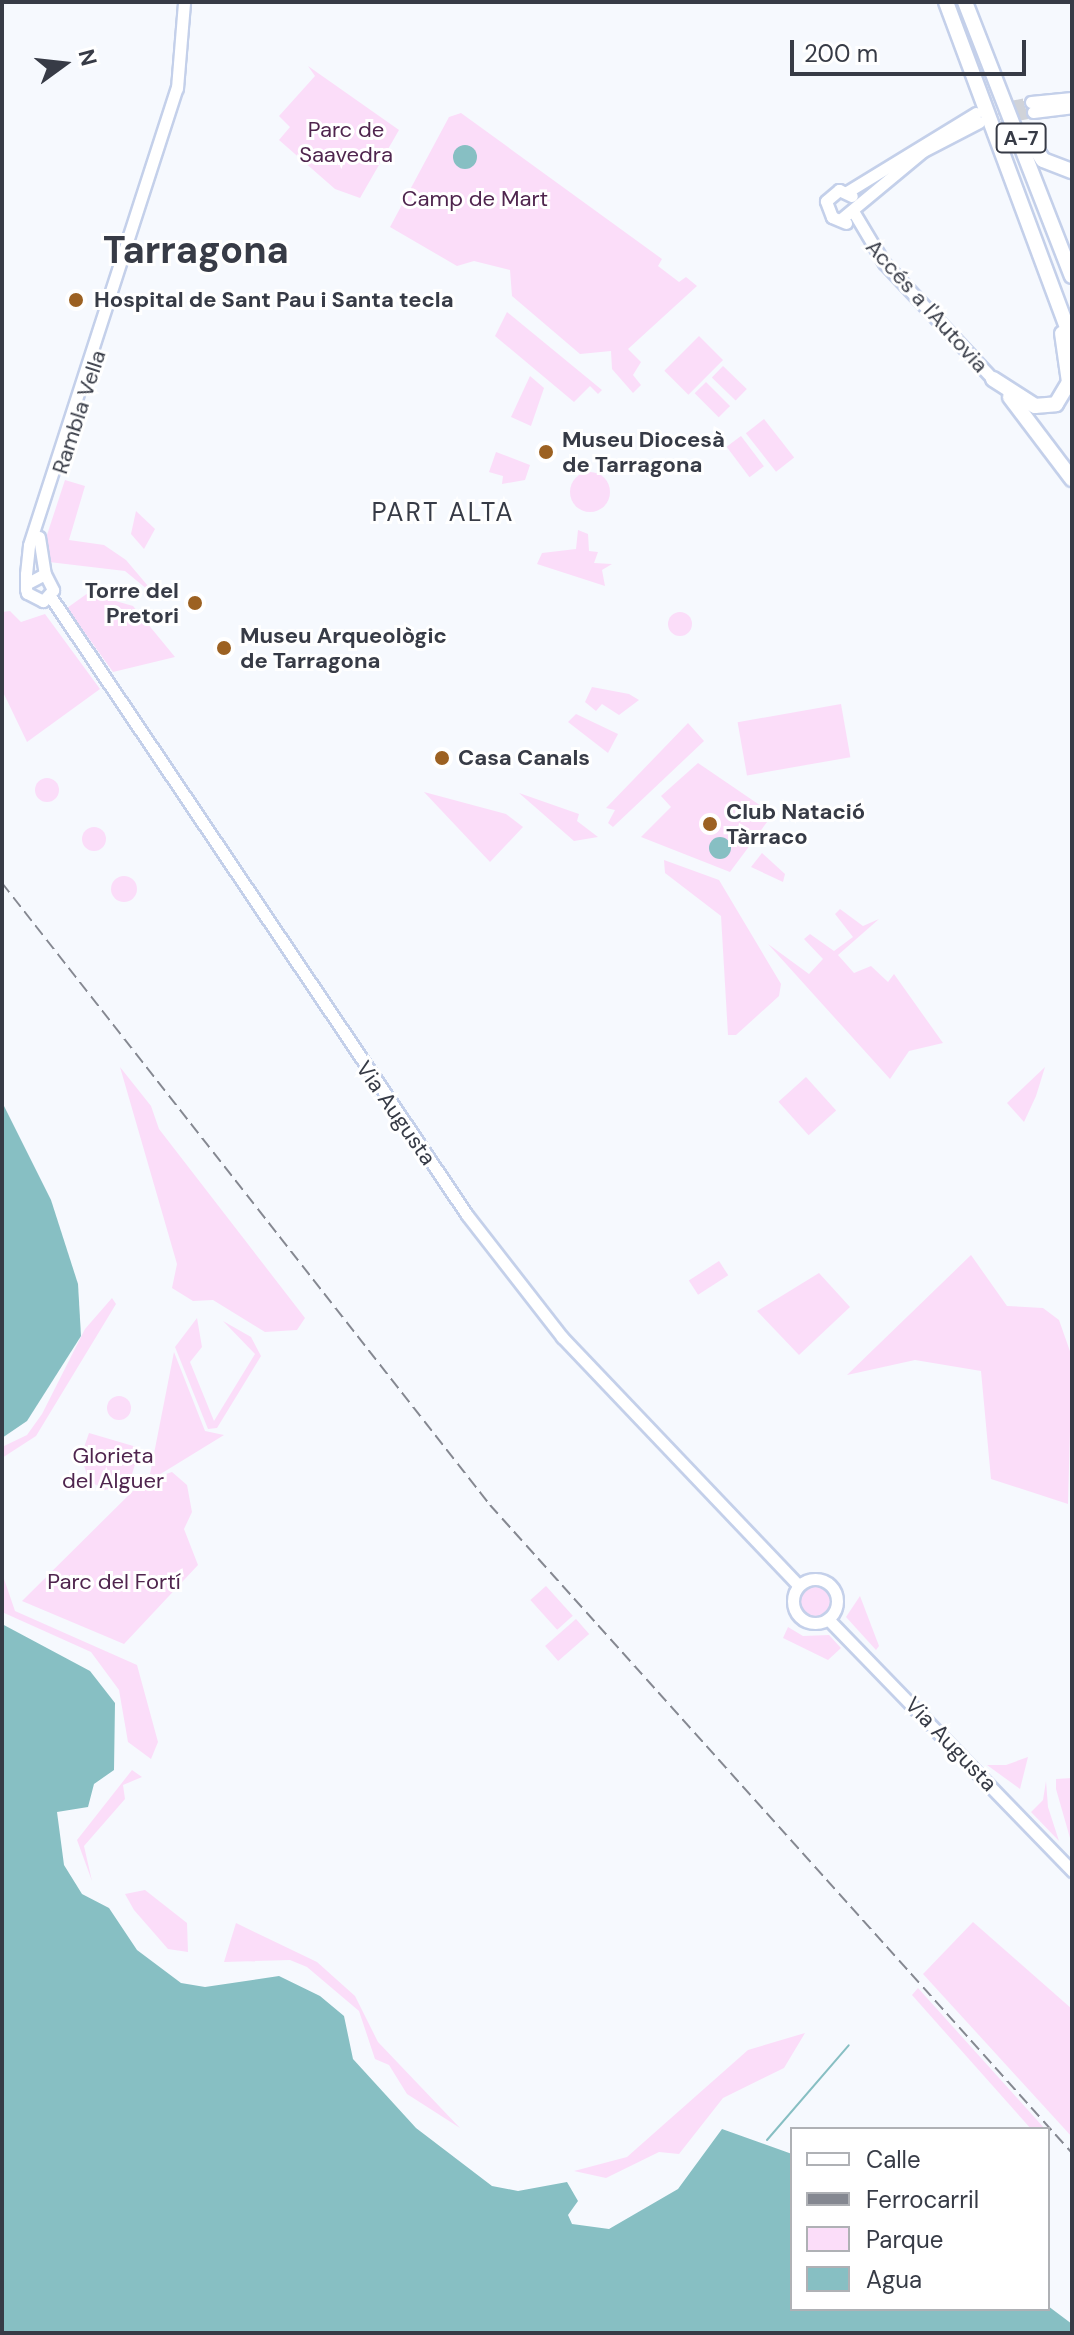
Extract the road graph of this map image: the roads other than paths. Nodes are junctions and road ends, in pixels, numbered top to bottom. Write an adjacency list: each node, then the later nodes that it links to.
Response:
1 (185, 2): 4 (main road)
2 (946, 2): 13 (highway, A-7)
3 (967, 10): 7 (highway); 14 (highway, A-7)
4 (184, 66): 8 (main road); 8 (main road, Rambla Vella); 18 (main road, Rambla Vella)
5 (1072, 98): 6 (main road)
6 (1072, 107)
7 (1072, 171)
8 (150, 172): 19 (main road, Rambla Vella)
9 (847, 192): 10 (main road); 10 (main road); 11 (main road)
10 (854, 208): 11 (main road); 12 (main road)
11 (840, 220): 12 (main road)
12 (861, 232): 16 (main road, Accés a l'Autovia)
13 (1044, 251): 15 (highway, A-7); 16 (highway)
14 (1072, 276)
15 (1072, 341)
16 (993, 379): 17 (highway)
17 (1072, 479)
18 (45, 574): 19 (main road); 20 (main road, Rambla Vella)
19 (26, 584): 20 (main road)
20 (50, 596): 21 (main road, Via Augusta)
21 (798, 1585): 22 (main road); 22 (main road)
22 (828, 1619): 23 (main road, Via Augusta)
23 (1072, 1871)

